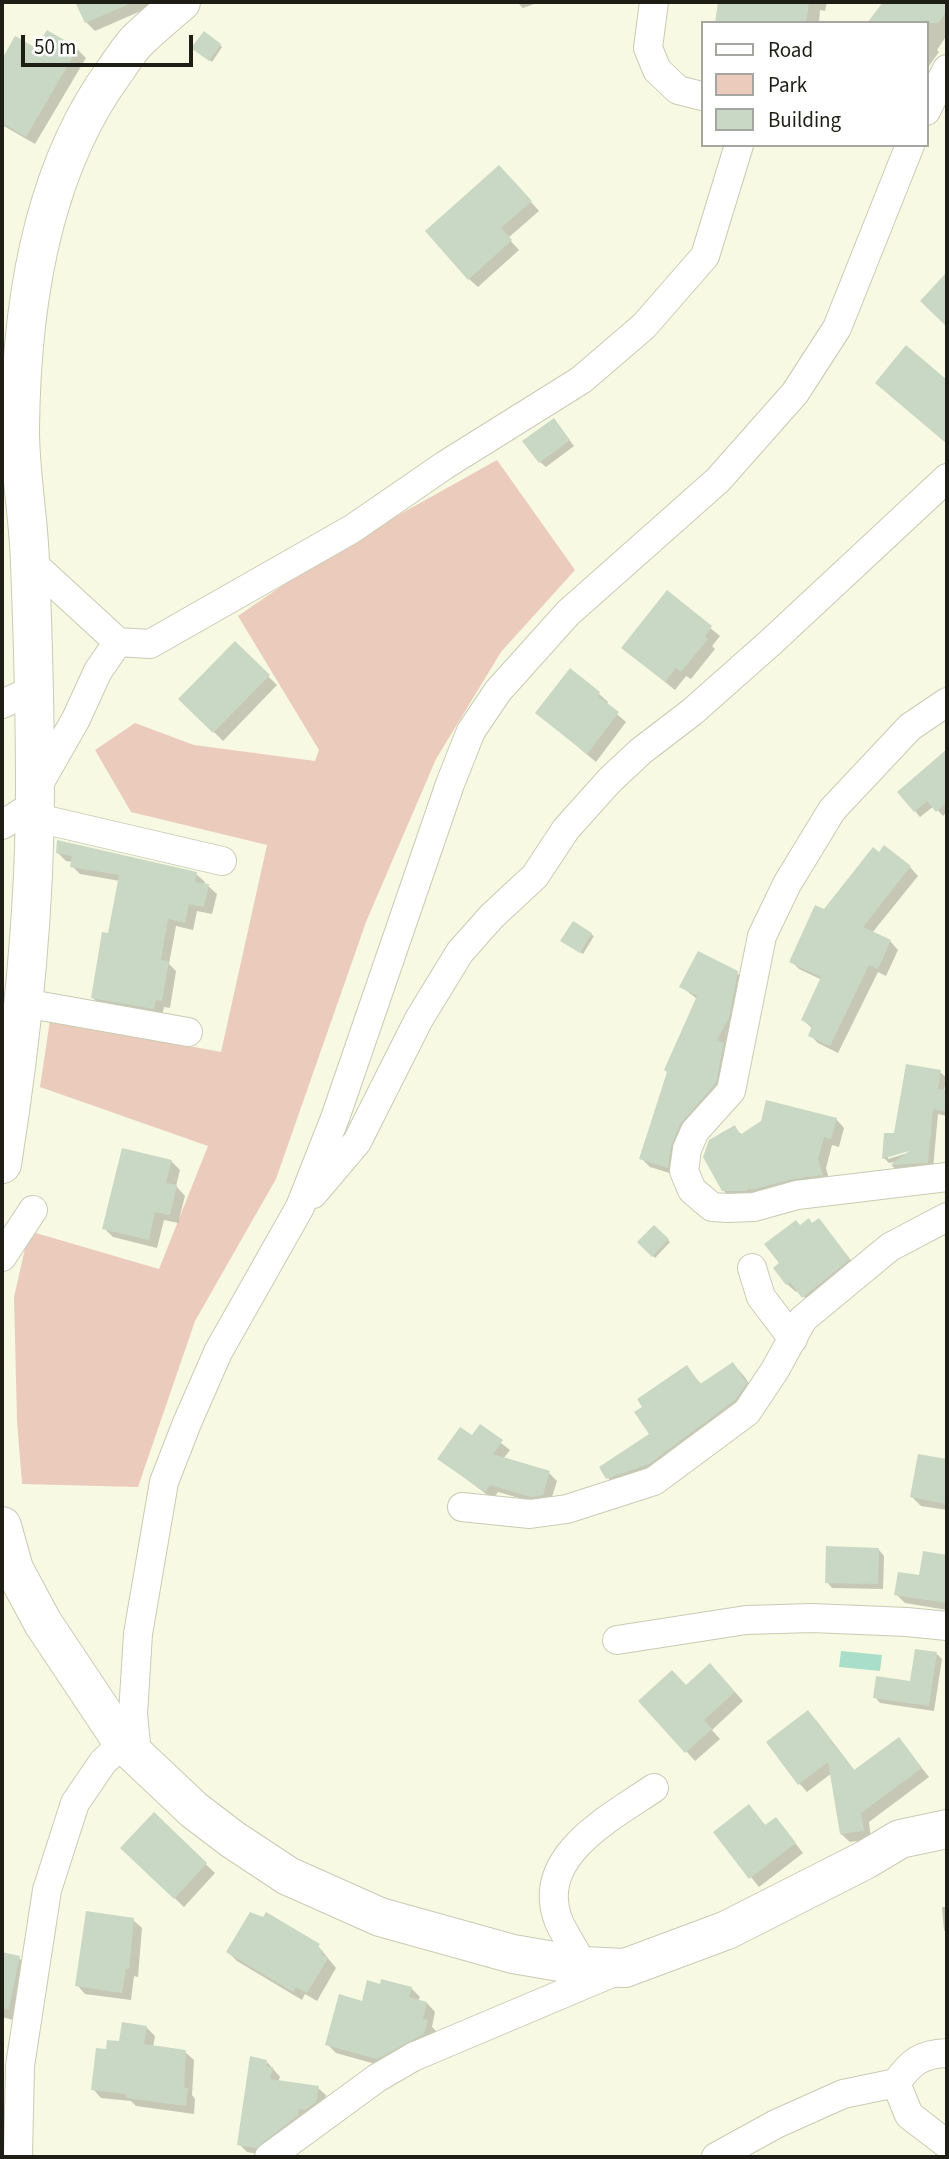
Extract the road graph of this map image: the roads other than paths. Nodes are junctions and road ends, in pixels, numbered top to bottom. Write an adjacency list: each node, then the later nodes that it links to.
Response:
1 (181, 2): 9 (street)
2 (653, 2): 4 (street)
3 (947, 69): 5 (street)
4 (701, 96)
5 (928, 107)
6 (738, 147): 10 (street)
7 (909, 147): 19 (street)
8 (947, 478): 19 (street)
9 (30, 561): 10 (street); 11 (street)
10 (118, 642): 13 (street)
11 (18, 697): 13 (street)
12 (947, 702): 18 (street)
13 (26, 809): 14 (street); 15 (street)
14 (222, 861)
15 (24, 1003): 16 (street); 17 (street)
16 (188, 1032)
17 (2, 1164)
18 (947, 1177)
19 (300, 1207): 29 (street)
20 (33, 1210): 22 (street)
21 (947, 1217): 24 (street)
22 (2, 1257)
23 (752, 1268): 24 (street)
24 (793, 1339): 25 (street)
25 (462, 1507)
26 (2, 1526): 29 (street)
27 (947, 1626): 28 (street)
28 (617, 1640)
29 (130, 1749): 32 (street); 35 (street)
30 (654, 1788): 32 (street)
31 (947, 1829): 33 (street)
32 (583, 1966): 33 (street)
33 (625, 1968): 39 (street)
34 (947, 2053): 36 (street)
35 (11, 2064): 38 (street)
36 (896, 2083): 37 (street); 40 (street)
37 (947, 2144)
38 (18, 2157)
39 (269, 2157)
40 (716, 2157)

